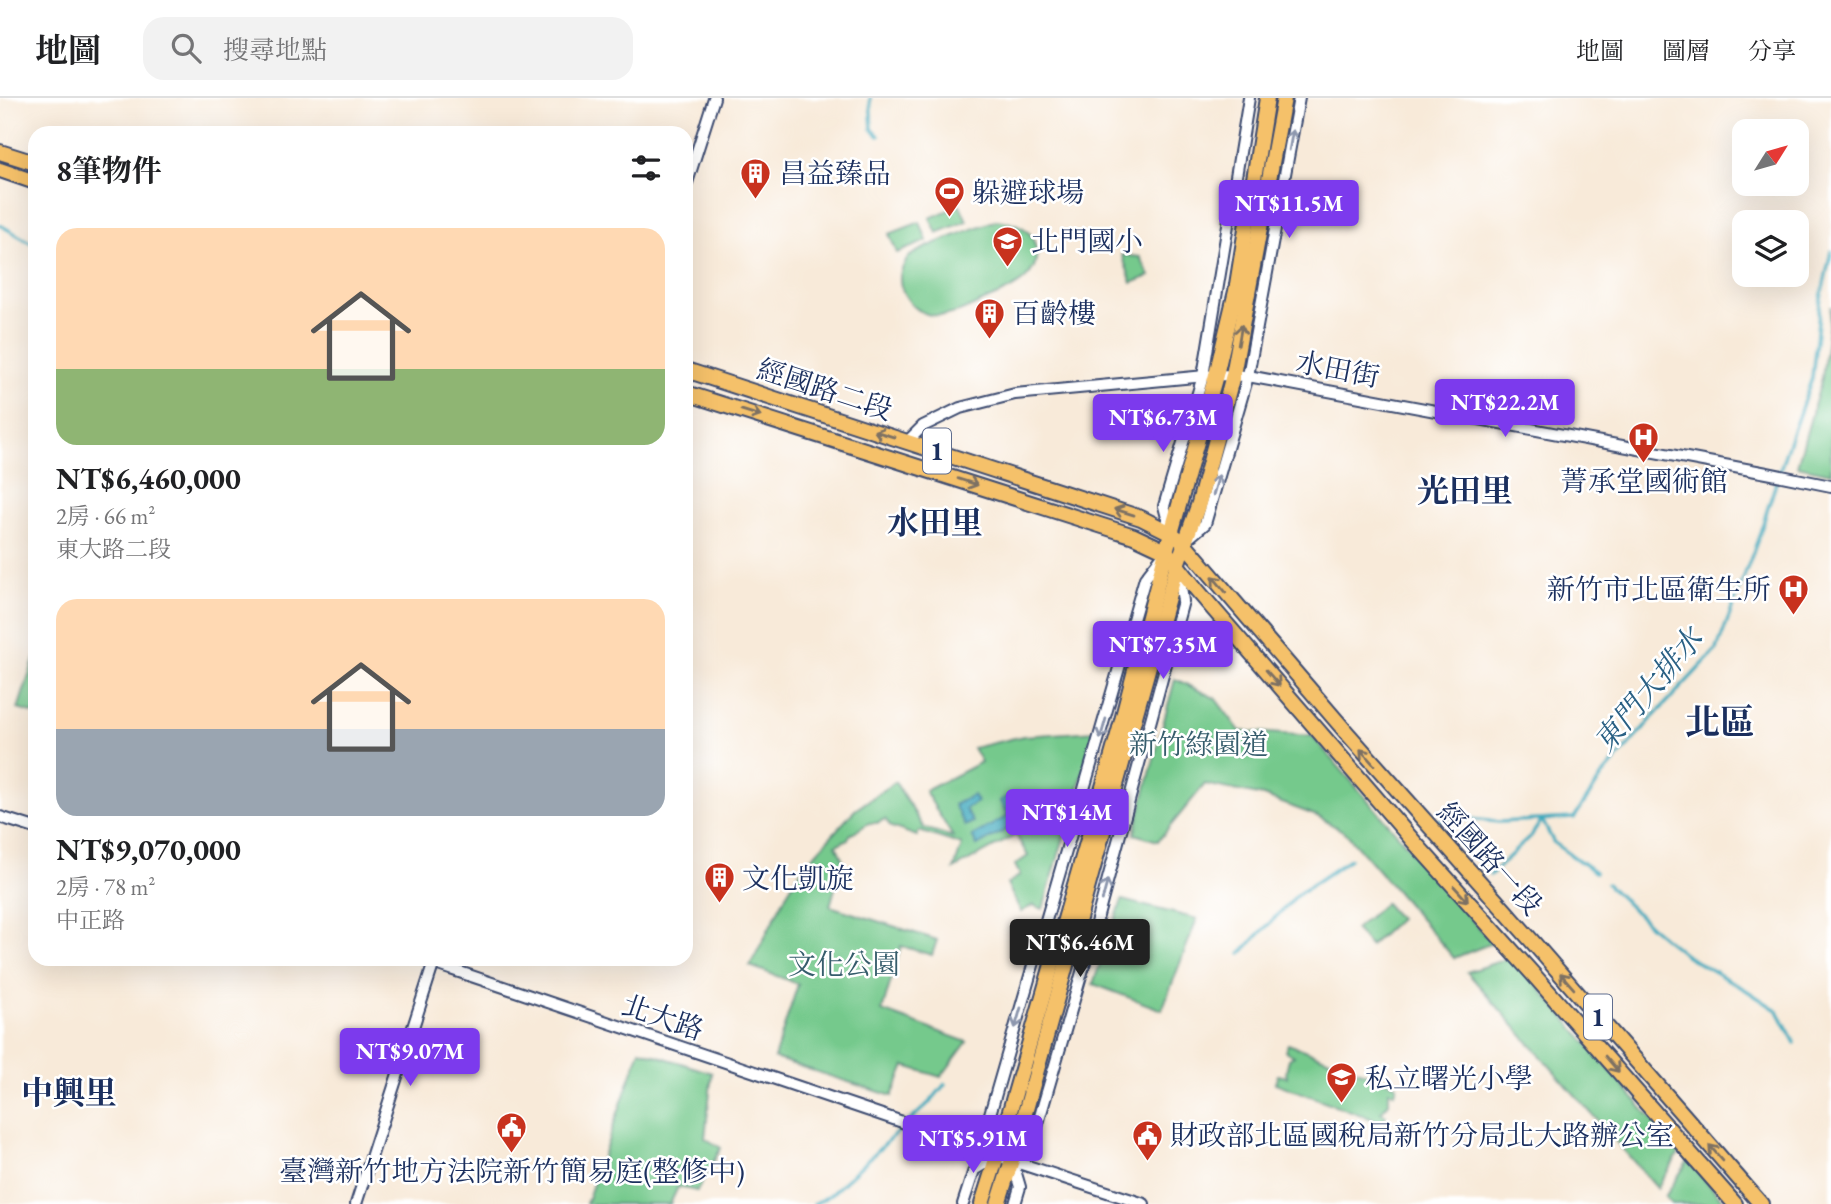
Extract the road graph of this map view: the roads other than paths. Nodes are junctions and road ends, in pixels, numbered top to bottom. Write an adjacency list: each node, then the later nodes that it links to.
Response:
1 (714, 98): 8 (street)
2 (1249, 98): 13 (street)
3 (1267, 98): 13 (main road)
4 (1284, 98): 12 (main road, one-way to 4)
5 (1299, 98): 12 (street, one-way to 5)
6 (0, 152): 7 (main road)
7 (28, 161)
8 (693, 164)
9 (0, 170): 10 (main road)
10 (28, 180)
11 (693, 372): 15 (main road, 經國路二段 / 1, one-way to 11)
12 (1241, 375): 13 (street, 水田街); 16 (street, 水田街); 18 (main road, one-way to 12)
13 (1210, 376): 15 (street, 水田街); 17 (main road)
14 (693, 395): 19 (main road, 經國路二段 / 1, one-way to 19)
15 (908, 441): 17 (main road, 經國路二段 / 1, one-way to 15)
16 (1831, 486)
17 (1171, 533): 18 (main road, 經國路二段 / 1); 19 (main road)
18 (1184, 543): 20 (main road); 34 (main road, 經國路一段 / 1, one-way to 18)
19 (1166, 551): 20 (main road, 經國路一段 / 1); 25 (main road, one-way to 25)
20 (1177, 565): 26 (main road, one-way to 20); 33 (main road, 經國路一段 / 1, one-way to 33)
21 (0, 817): 22 (street)
22 (28, 826)
23 (432, 966): 27 (street)
24 (449, 966): 25 (street, 北大路)
25 (997, 1156): 26 (street); 28 (street); 29 (main road)
26 (1012, 1160): 30 (main road); 31 (street); 32 (street)
27 (356, 1204)
28 (963, 1204)
29 (982, 1204)
30 (998, 1204)
31 (1015, 1204)
32 (1144, 1204)
33 (1735, 1204)
34 (1761, 1204)

